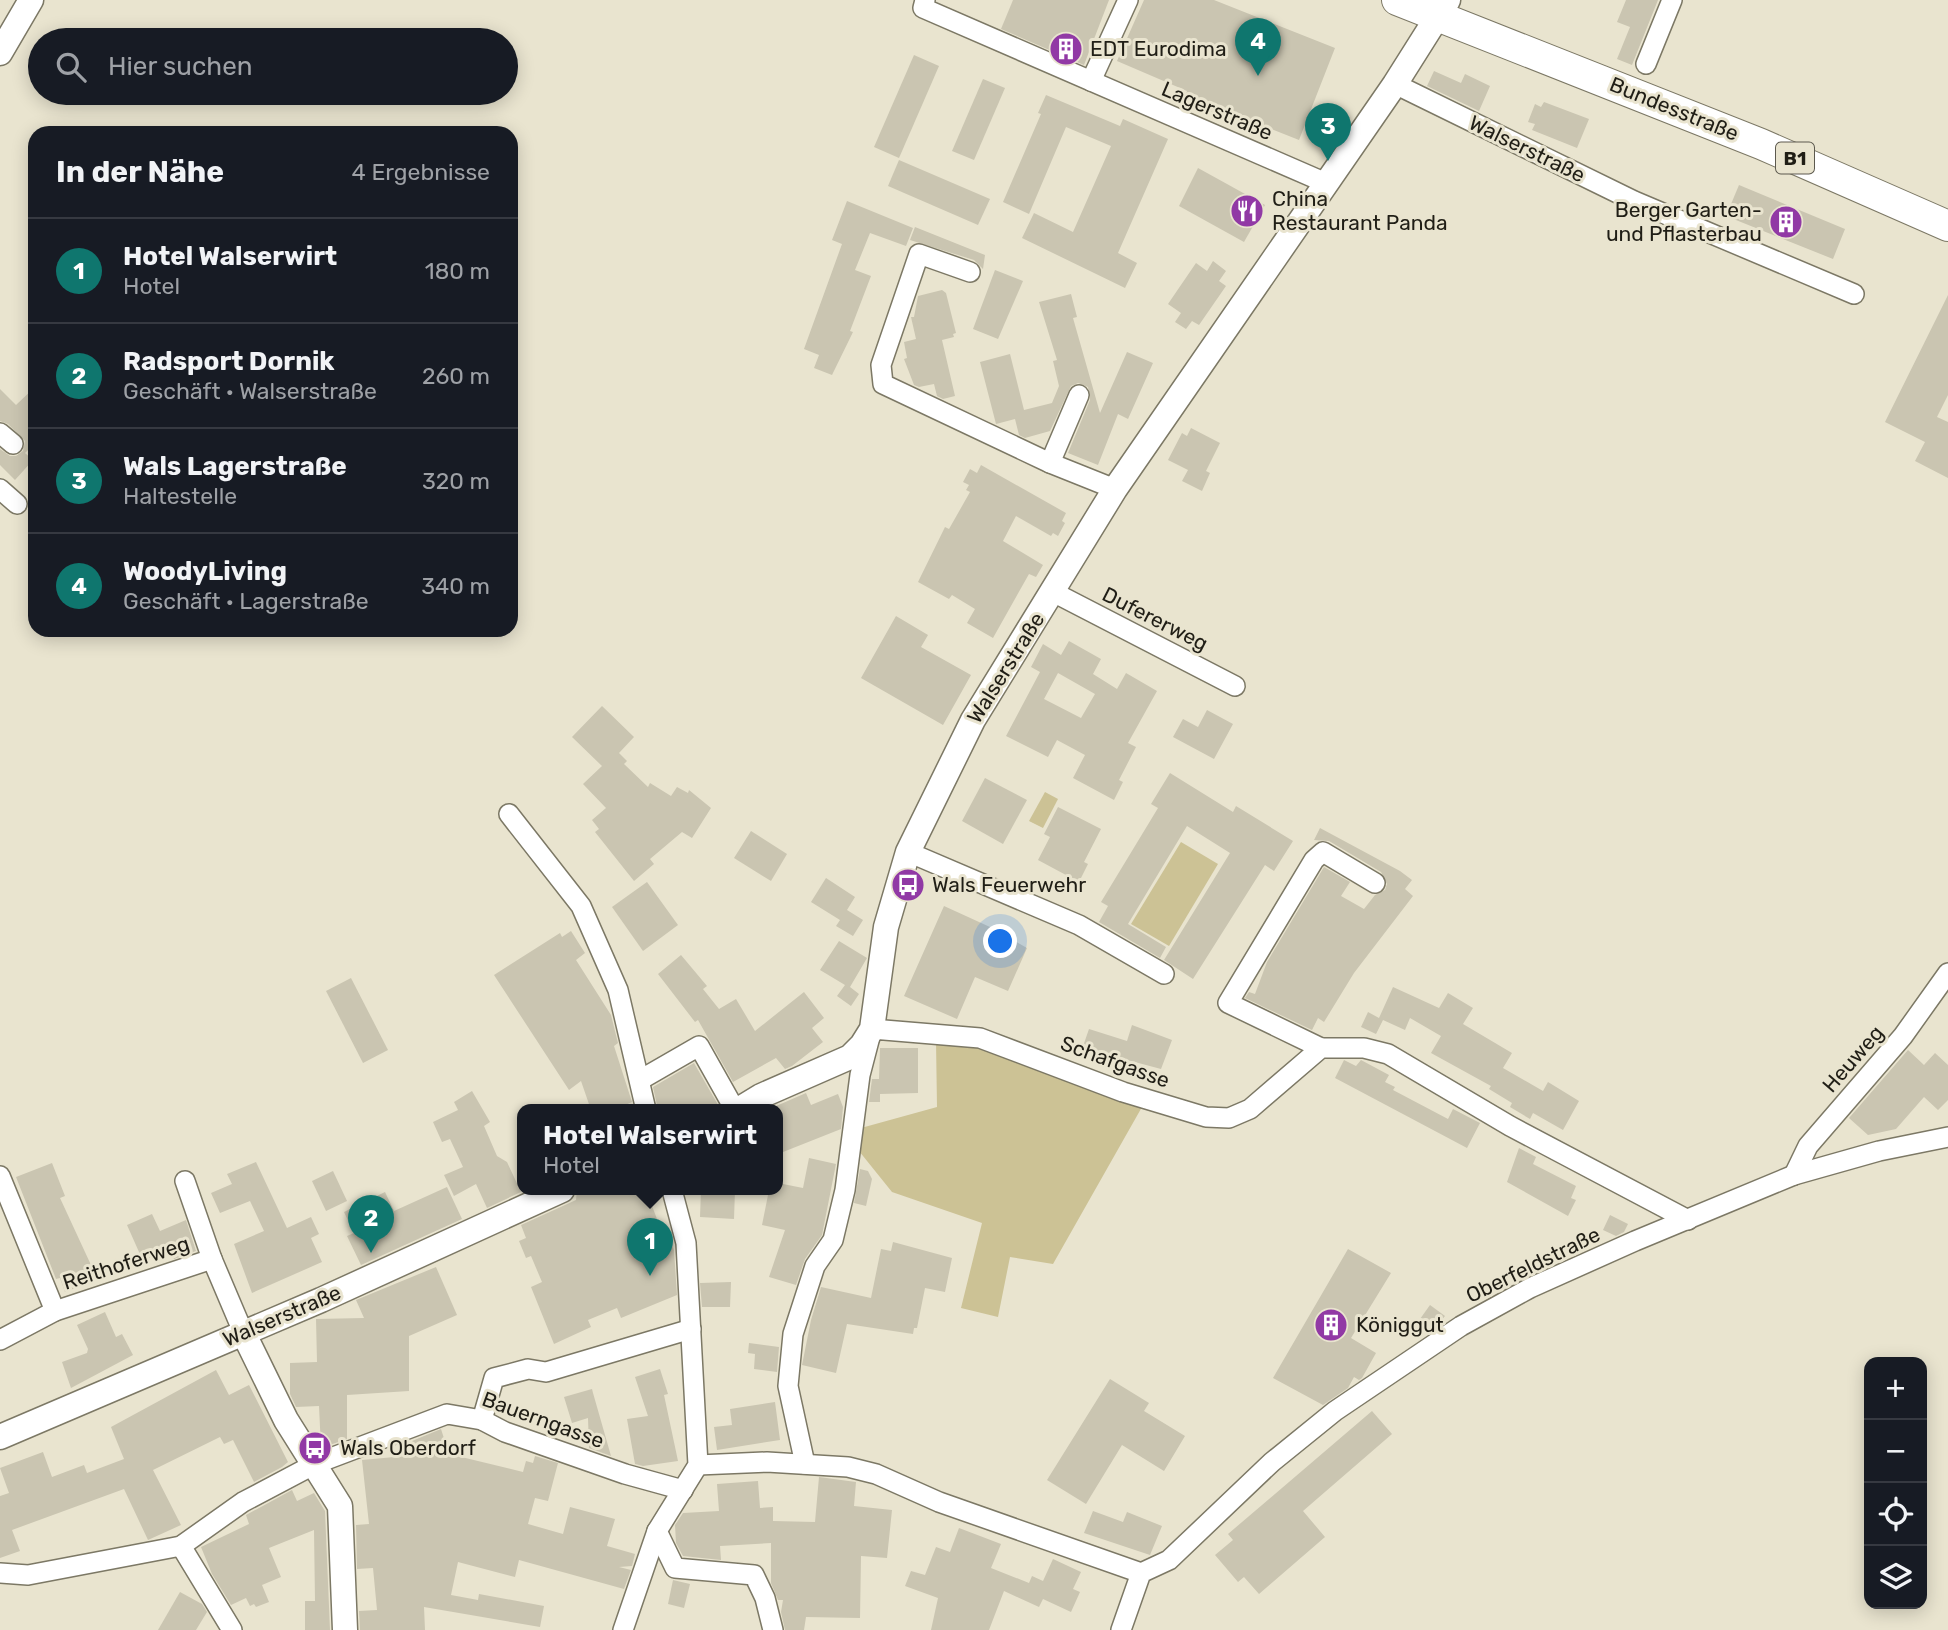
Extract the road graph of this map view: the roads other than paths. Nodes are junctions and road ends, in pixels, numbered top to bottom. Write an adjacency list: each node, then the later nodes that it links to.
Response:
1 (31, 0): 7 (street)
2 (925, 0): 9 (street, Lagerstraße)
3 (1128, 0): 9 (street)
4 (1397, 0): 6 (main road, Bundesstraße / B1)
5 (1672, 0): 8 (street)
6 (1442, 8): 10 (street, Walserstraße); 12 (main road, Bundesstraße / B1)
7 (0, 53)
8 (1646, 64)
9 (1091, 81): 11 (street, Lagerstraße)
10 (1395, 84): 11 (street, Walserstraße); 14 (street, Walserstraße)
11 (1326, 183): 18 (street, Walserstraße)
12 (1948, 226)
13 (970, 272): 16 (street)
14 (1854, 294)
15 (1079, 396): 16 (street)
16 (1050, 463): 18 (street)
17 (0, 489): 19 (street)
18 (1115, 489): 20 (street, Walserstraße)
19 (17, 504)
20 (1054, 592): 21 (street, Dufererweg); 23 (street, Walserstraße)
21 (1235, 686)
22 (509, 814): 29 (street)
23 (908, 852): 26 (street); 27 (street, Walserstraße)
24 (1375, 883): 28 (street)
25 (1948, 973): 34 (street, Heuweg)
26 (1164, 974)
27 (872, 1029): 28 (street, Schafgasse); 32 (street); 48 (street)
28 (1321, 1048): 39 (street)
29 (640, 1080): 30 (street); 31 (street)
30 (645, 1104)
31 (733, 1104)
32 (747, 1104)
33 (1948, 1137): 34 (street, Oberfeldstraße)
34 (1794, 1175): 39 (street, Oberfeldstraße)
35 (0, 1176): 41 (street, Reithoferweg)
36 (185, 1181): 40 (street, Reithoferweg)
37 (551, 1195): 43 (street, Walserstraße)
38 (673, 1195): 42 (street)
39 (1688, 1220): 54 (street, Oberfeldstraße)
40 (212, 1259): 41 (street, Reithoferweg); 43 (street, Reithoferweg)
41 (55, 1311): 44 (street, Reithoferweg)
42 (691, 1329): 45 (street); 49 (street)
43 (243, 1332): 46 (street, Walserstraße); 47 (street)
44 (0, 1340)
45 (482, 1420): 47 (street, Bauerngasse); 50 (street, Bauerngasse)
46 (0, 1437)
47 (315, 1464): 52 (street, Bauerngasse); 56 (street)
48 (805, 1464): 49 (street); 54 (street)
49 (698, 1465): 50 (street)
50 (683, 1490): 51 (street)
51 (657, 1531): 57 (street); 58 (street)
52 (181, 1546): 53 (street, Bauerngasse); 55 (street)
53 (0, 1573)
54 (1141, 1573): 59 (street)
55 (232, 1630)
56 (345, 1630)
57 (622, 1630)
58 (773, 1630)
59 (1121, 1630)

